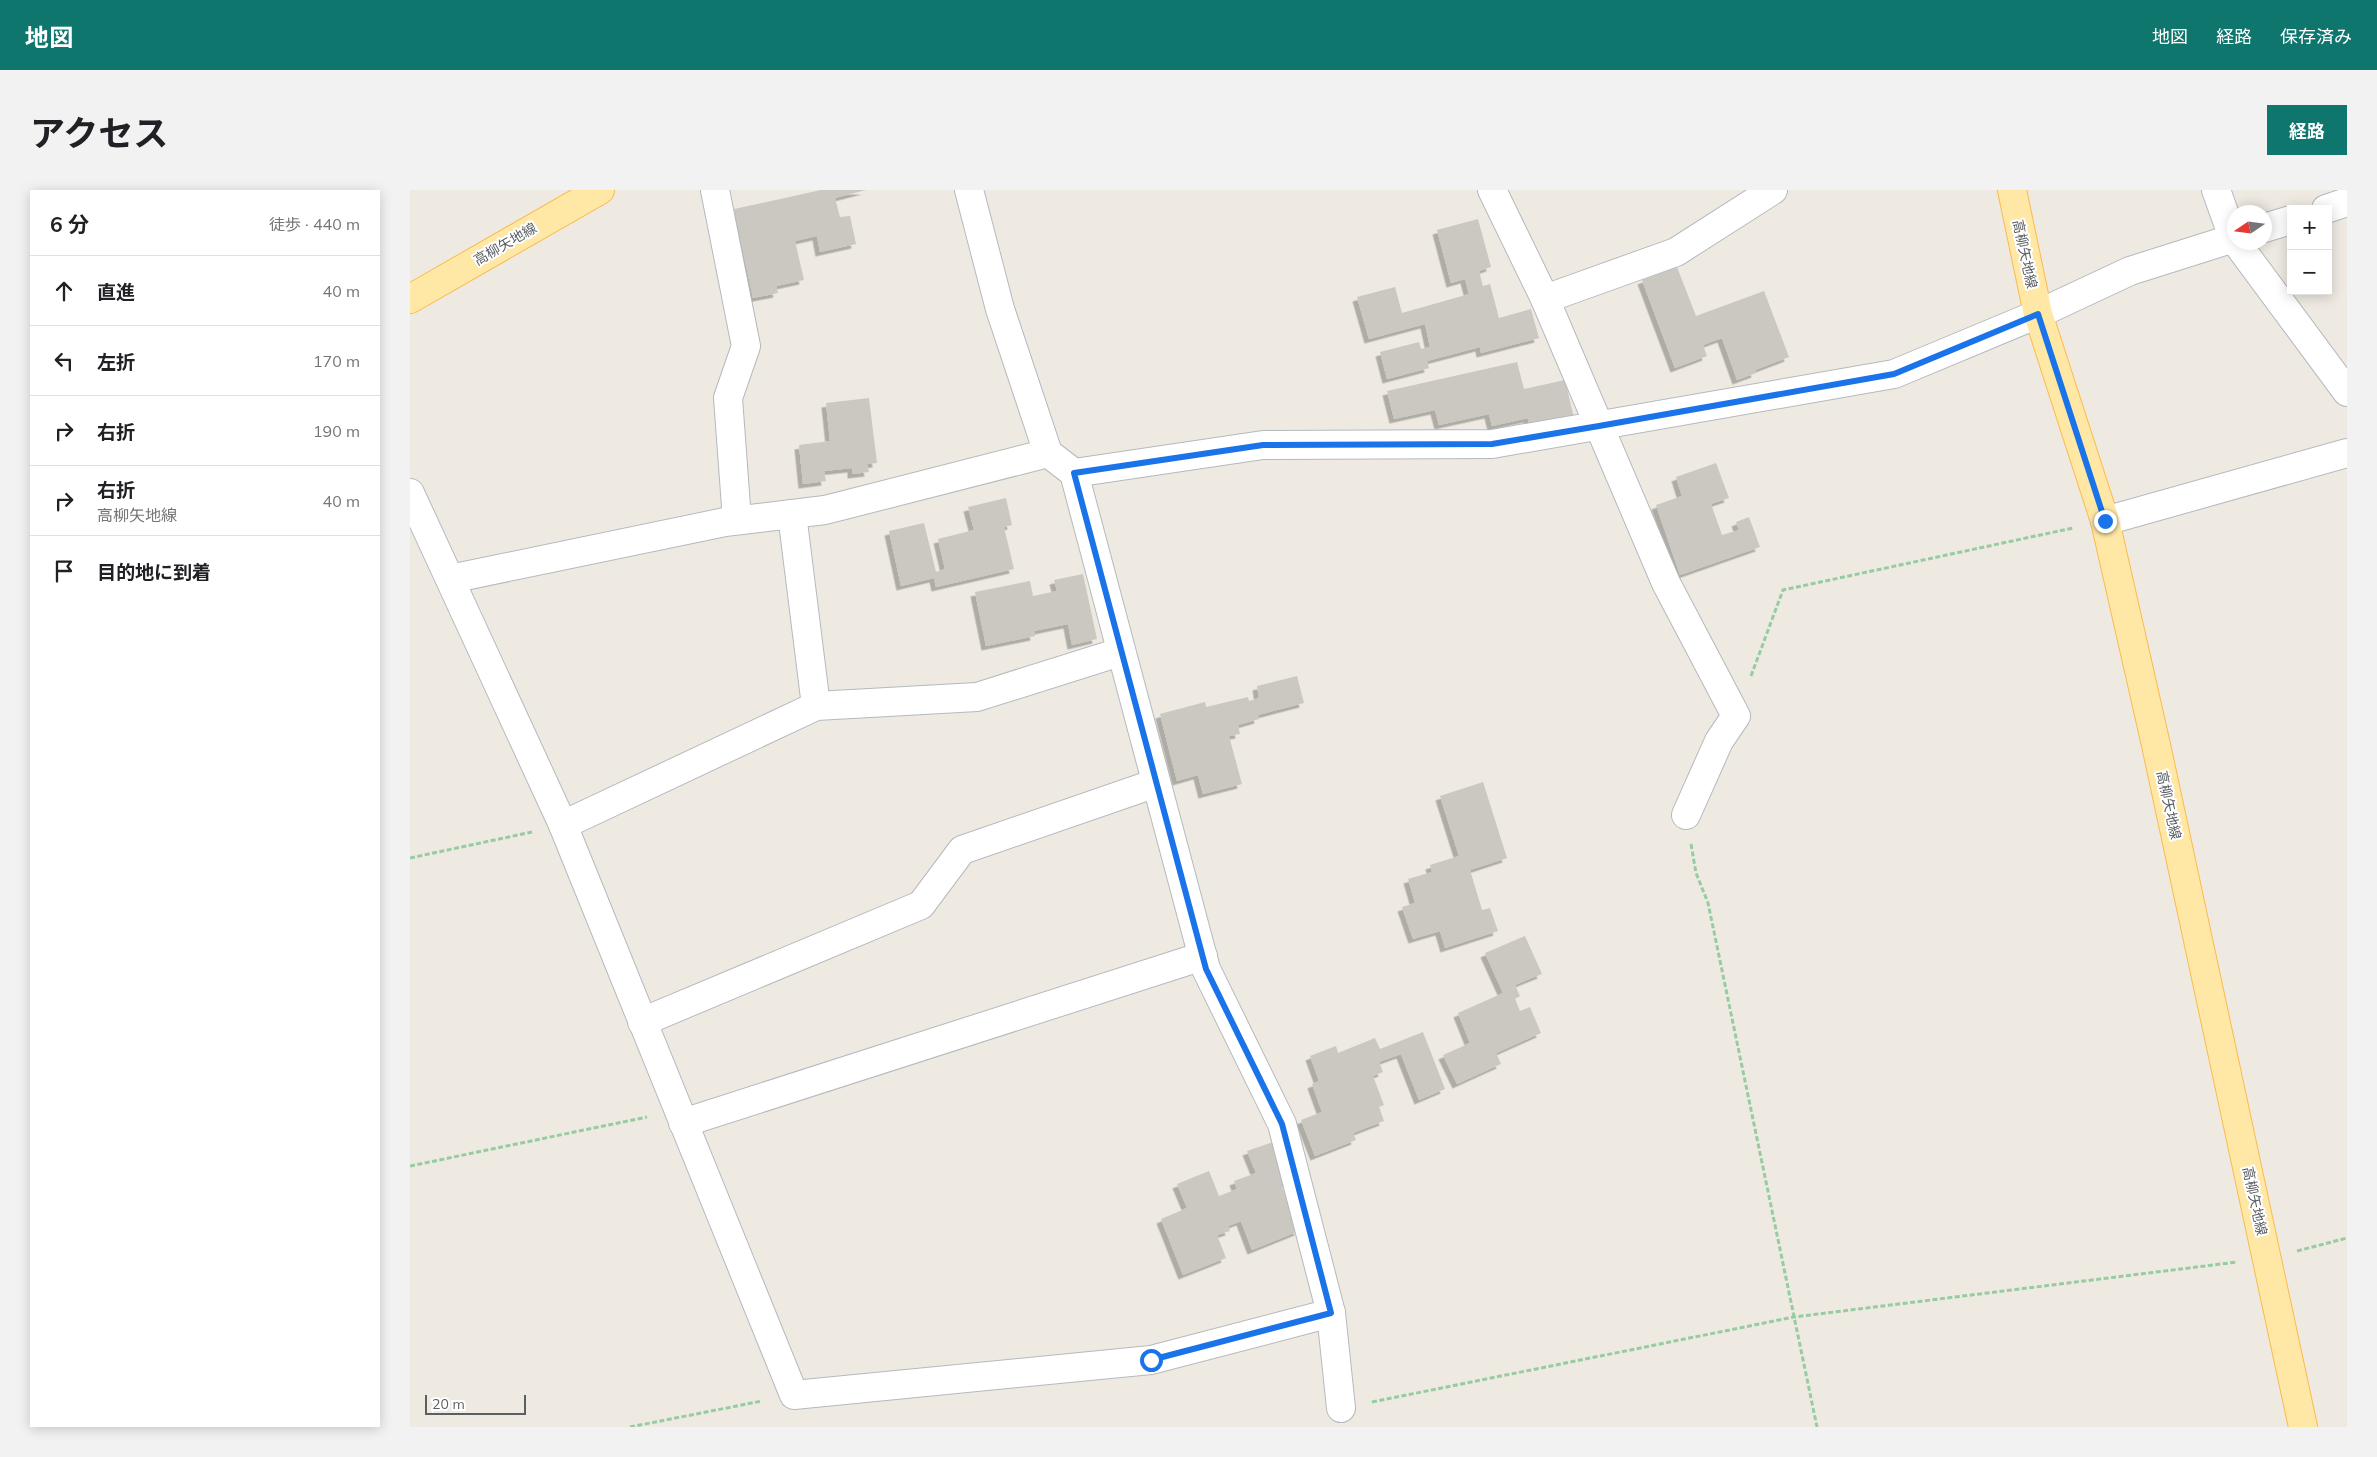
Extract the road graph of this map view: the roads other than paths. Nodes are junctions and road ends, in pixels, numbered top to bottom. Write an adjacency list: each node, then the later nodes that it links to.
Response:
1 (600, 190): 15 (main road, 高柳矢地線)
2 (715, 190): 25 (street)
3 (969, 190): 20 (street)
4 (1492, 190): 16 (street)
5 (1773, 190): 16 (street)
6 (2012, 190): 17 (main road, 高柳矢地線)
7 (2216, 190): 10 (street)
8 (2347, 202): 9 (street)
9 (2332, 207)
10 (2227, 219)
11 (2287, 221): 12 (street)
12 (2272, 226)
13 (2227, 242): 17 (street)
14 (2242, 250): 18 (street)
15 (410, 299)
16 (1546, 299): 19 (street)
17 (2038, 314): 19 (street); 26 (main road, 高柳矢地線)
18 (2347, 392)
19 (1599, 426): 22 (street); 31 (street)
20 (1048, 453): 22 (street); 24 (street)
21 (2347, 453): 26 (street)
22 (1074, 473): 28 (street)
23 (410, 493): 27 (street)
24 (792, 514): 25 (street); 29 (street)
25 (737, 520): 27 (street)
26 (2105, 521): 38 (main road, 高柳矢地線)
27 (450, 579): 32 (street)
28 (1120, 652): 29 (street); 30 (street)
29 (816, 706): 32 (street)
30 (1156, 783): 33 (street); 34 (street)
31 (1686, 815)
32 (563, 825): 34 (street)
33 (1202, 956): 35 (street); 36 (street)
34 (642, 1022): 35 (street)
35 (680, 1117): 36 (street)
36 (1331, 1313): 37 (street)
37 (1341, 1408)
38 (2303, 1427)

